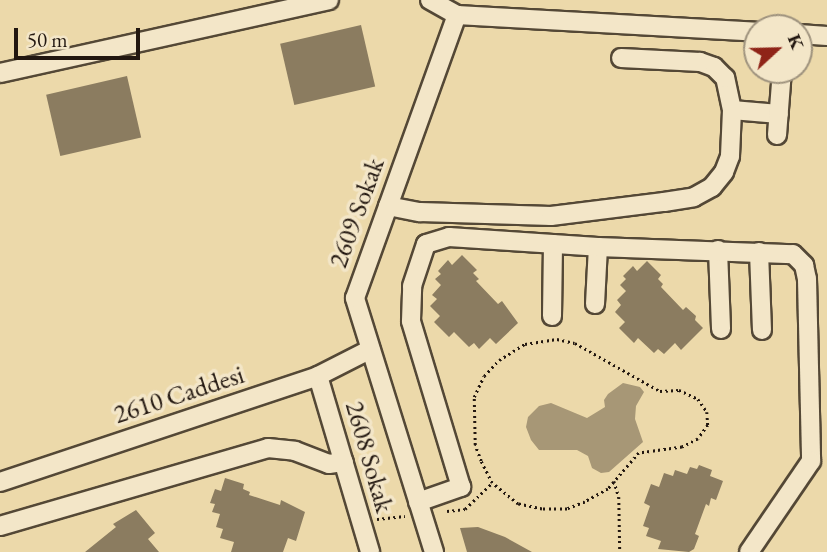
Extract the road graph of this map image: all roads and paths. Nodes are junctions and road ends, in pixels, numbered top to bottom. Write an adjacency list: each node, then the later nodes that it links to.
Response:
1 (329, 0): 6 (street)
2 (430, 0): 3 (street)
3 (455, 7): 4 (street); 11 (street, 2609 Sokak)
4 (743, 31)
5 (621, 58): 8 (street)
6 (0, 73)
7 (781, 84): 9 (street)
8 (732, 110): 9 (street); 11 (street)
9 (779, 114): 10 (street)
10 (778, 135)
11 (388, 206): 20 (street, 2609 Sokak)
12 (553, 244): 13 (street); 17 (street); 25 (street)
13 (598, 247): 14 (street); 16 (street)
14 (718, 250): 15 (street); 18 (street)
15 (760, 252): 19 (street); 30 (street)
16 (595, 304)
17 (552, 316)
18 (721, 329)
19 (762, 330)
20 (371, 349): 21 (street, 2610 Caddesi); 25 (street, 2609 Sokak)
21 (318, 376): 22 (street, 2608 Sokak); 24 (street, 2610 Caddesi)
22 (344, 462): 26 (street); 27 (street, 2608 Sokak)
23 (614, 481): 23 (path); 29 (path)
24 (0, 482)
25 (418, 502): 28 (street, 2609 Sokak)
26 (0, 526)
27 (370, 552)
28 (434, 552)
29 (620, 552)
30 (750, 552)

